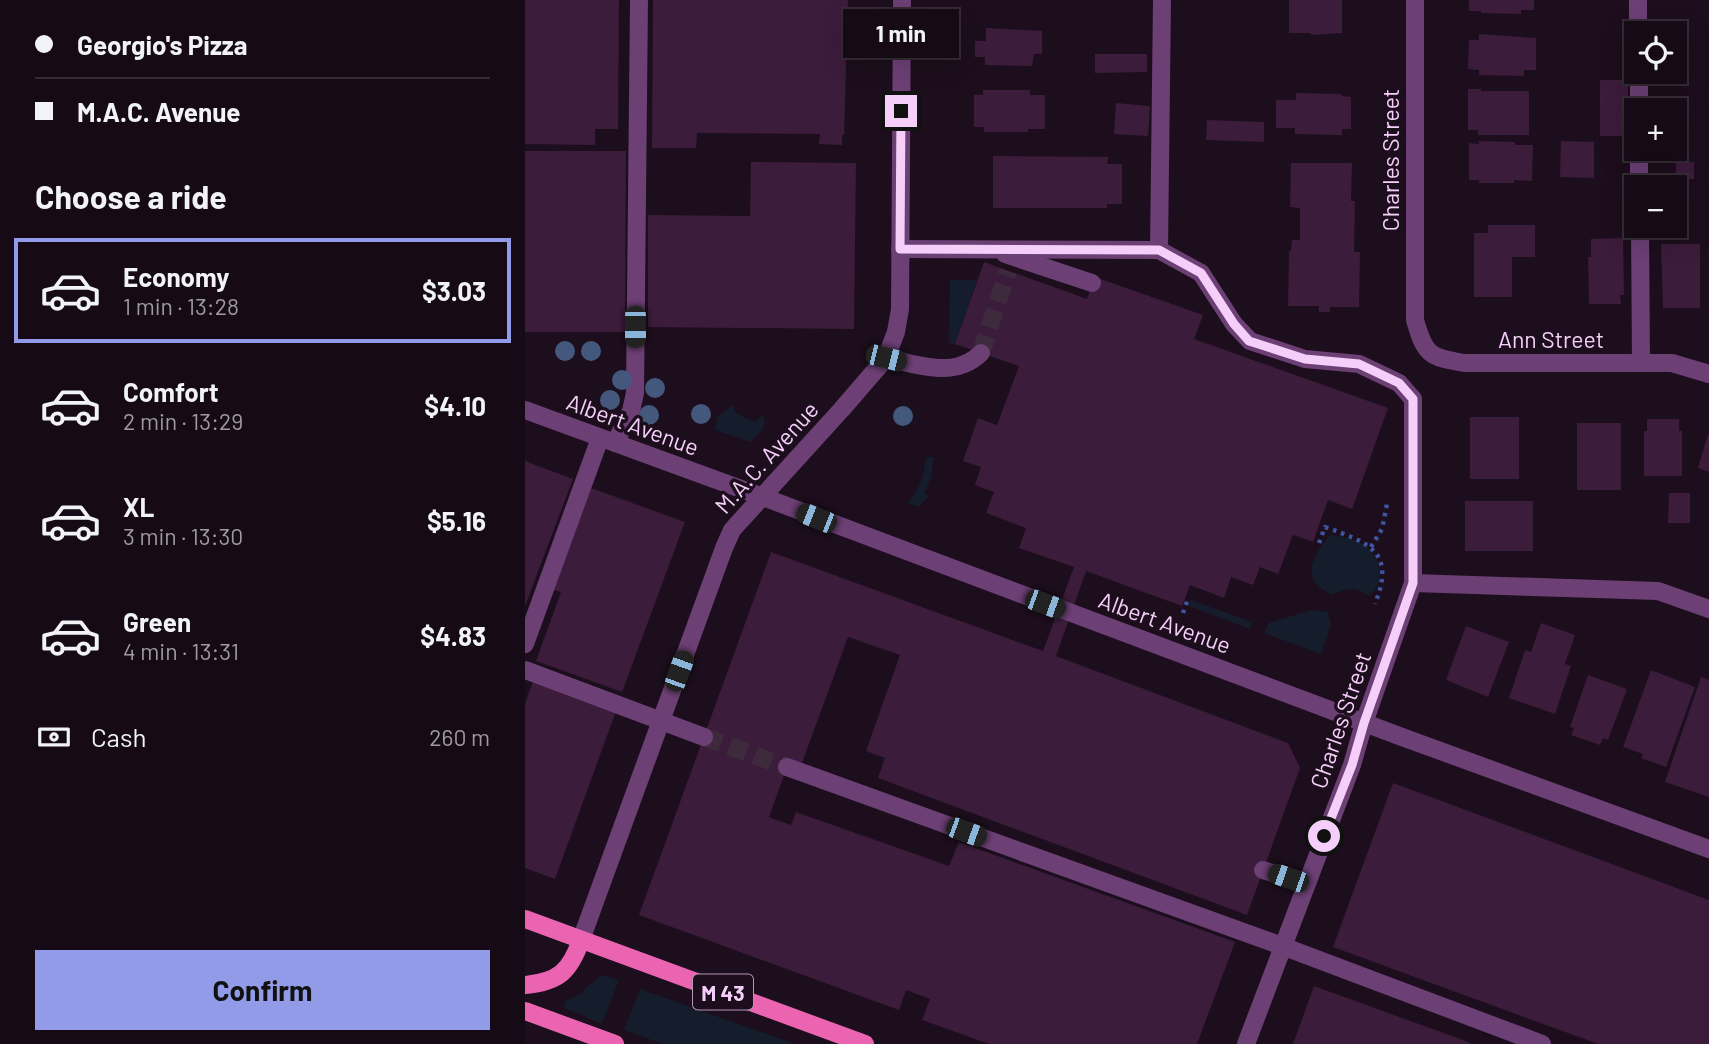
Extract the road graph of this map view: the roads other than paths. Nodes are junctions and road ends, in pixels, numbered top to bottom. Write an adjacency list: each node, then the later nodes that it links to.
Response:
1 (639, 0): 18 (street)
2 (902, 0): 8 (street, M.A.C. Avenue)
3 (1162, 0): 9 (street)
4 (1415, 0): 12 (street, Charles Street)
5 (1638, 0): 6 (street)
6 (1638, 21)
7 (1640, 238): 15 (street)
8 (900, 249): 10 (street); 14 (street, M.A.C. Avenue)
9 (1159, 250): 10 (street); 20 (street, Charles Street)
10 (999, 258): 11 (street)
11 (1092, 283)
12 (1415, 320): 15 (street, Ann Street)
13 (981, 353): 14 (street)
14 (886, 358): 19 (street, M.A.C. Avenue)
15 (1641, 363): 16 (street, Ann Street)
16 (1709, 374)
17 (525, 410): 18 (street, Albert Avenue)
18 (608, 441): 19 (street, Albert Avenue); 22 (street)
19 (763, 497): 24 (street, M.A.C. Avenue); 25 (street, Albert Avenue)
20 (1413, 583): 21 (street); 25 (street, Charles Street)
21 (1709, 609)
22 (525, 644)
23 (525, 670): 24 (street)
24 (661, 721): 26 (street); 32 (street, M.A.C. Avenue)
25 (1364, 723): 28 (street, Albert Avenue); 30 (street, Charles Street)
26 (704, 737)
27 (787, 768): 33 (street)
28 (1709, 849)
29 (1263, 870): 30 (street)
30 (1305, 884): 33 (street, Charles Street)
31 (525, 919): 32 (main road, M 43)
32 (581, 940): 34 (main road); 37 (main road, M 43)
33 (1282, 947): 38 (street, Charles Street); 39 (street)
34 (525, 985)
35 (525, 1011): 36 (main road)
36 (615, 1044)
37 (865, 1044)
38 (1246, 1044)
39 (1542, 1044)

